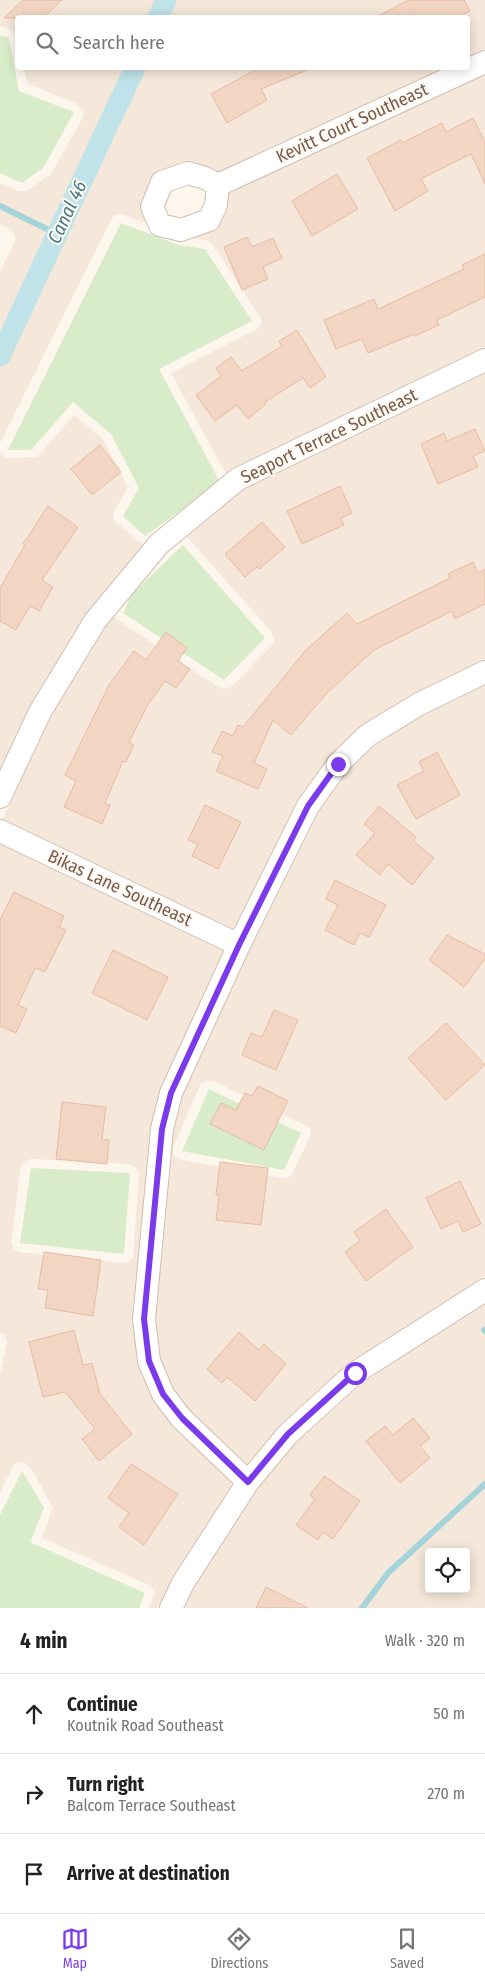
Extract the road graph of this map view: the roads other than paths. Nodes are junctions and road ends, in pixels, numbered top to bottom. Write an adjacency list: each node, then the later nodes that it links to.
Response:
1 (485, 62): 2 (street, Kevitt Court Southeast)
2 (470, 69)
3 (468, 70): 4 (street, Kevitt Court Southeast)
4 (218, 185)
5 (485, 360): 7 (street, Seaport Terrace Southeast)
6 (485, 672): 9 (street)
7 (0, 797)
8 (0, 831): 9 (street, Bikas Lane Southeast)
9 (239, 945): 11 (street)
10 (485, 1290): 11 (street)
11 (248, 1482): 12 (street)
12 (171, 1608)

